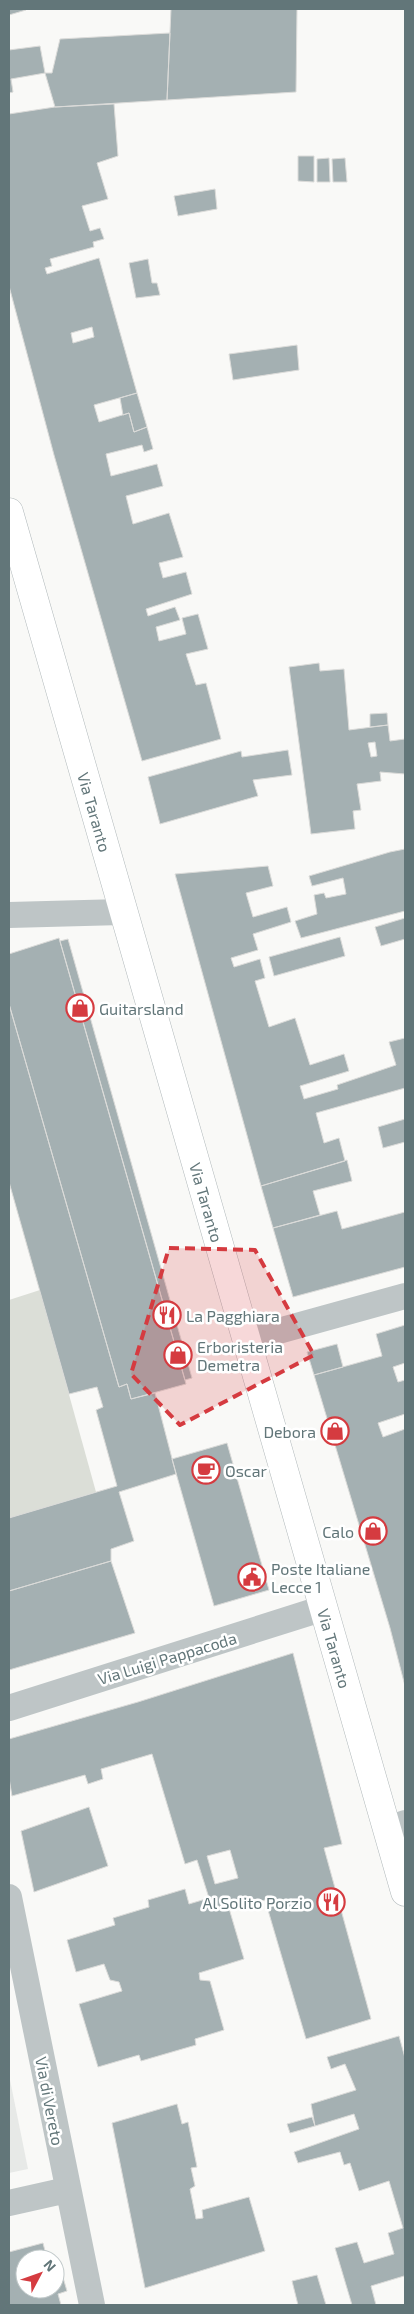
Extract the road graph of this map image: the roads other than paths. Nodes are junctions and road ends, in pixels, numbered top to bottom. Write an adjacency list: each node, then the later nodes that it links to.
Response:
1 (9, 512): 2 (main road, Via Taranto)
2 (122, 912): 3 (street); 5 (main road, Via Taranto)
3 (9, 915)
4 (405, 1296): 5 (street)
5 (246, 1340): 6 (main road, Via Taranto)
6 (324, 1608): 7 (street, Via Luigi Pappacoda); 8 (main road, Via Taranto)
7 (9, 1708)
8 (396, 1826): 9 (main road, Via Taranto)
9 (405, 1892)
10 (9, 1897): 11 (street, Via di Vereto)
11 (67, 2190): 12 (street); 13 (street, Via di Vereto)
12 (9, 2203)
13 (92, 2305)

